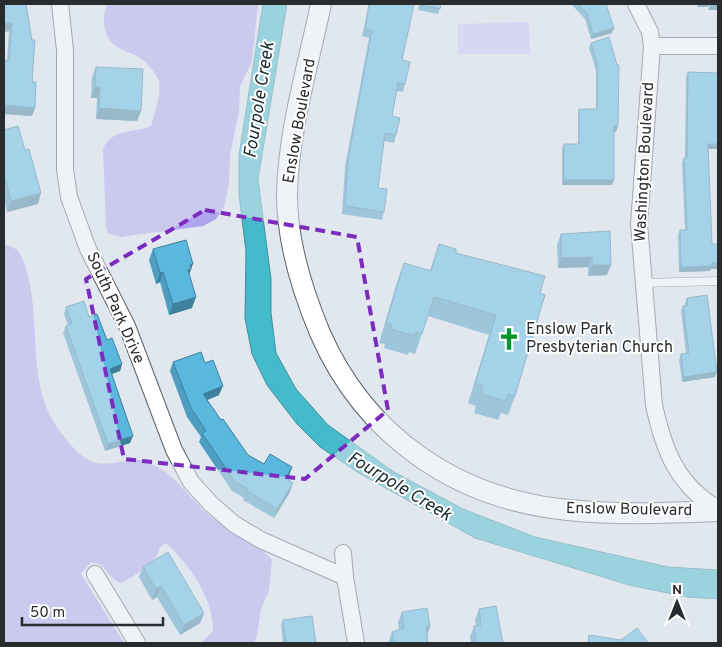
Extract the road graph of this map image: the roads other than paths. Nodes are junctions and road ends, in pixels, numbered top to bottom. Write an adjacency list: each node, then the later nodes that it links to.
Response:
1 (60, 4): 11 (street, South Park Drive)
2 (321, 4): 8 (street, Enslow Boulevard)
3 (636, 4): 4 (street, Washington Boulevard)
4 (652, 46): 5 (street); 7 (street, Washington Boulevard)
5 (718, 46)
6 (718, 281): 7 (lane)
7 (642, 283): 8 (street, Washington Boulevard)
8 (718, 510)
9 (343, 553): 11 (street)
10 (95, 574): 12 (street)
11 (345, 577): 13 (street)
12 (137, 643)
13 (356, 643)

